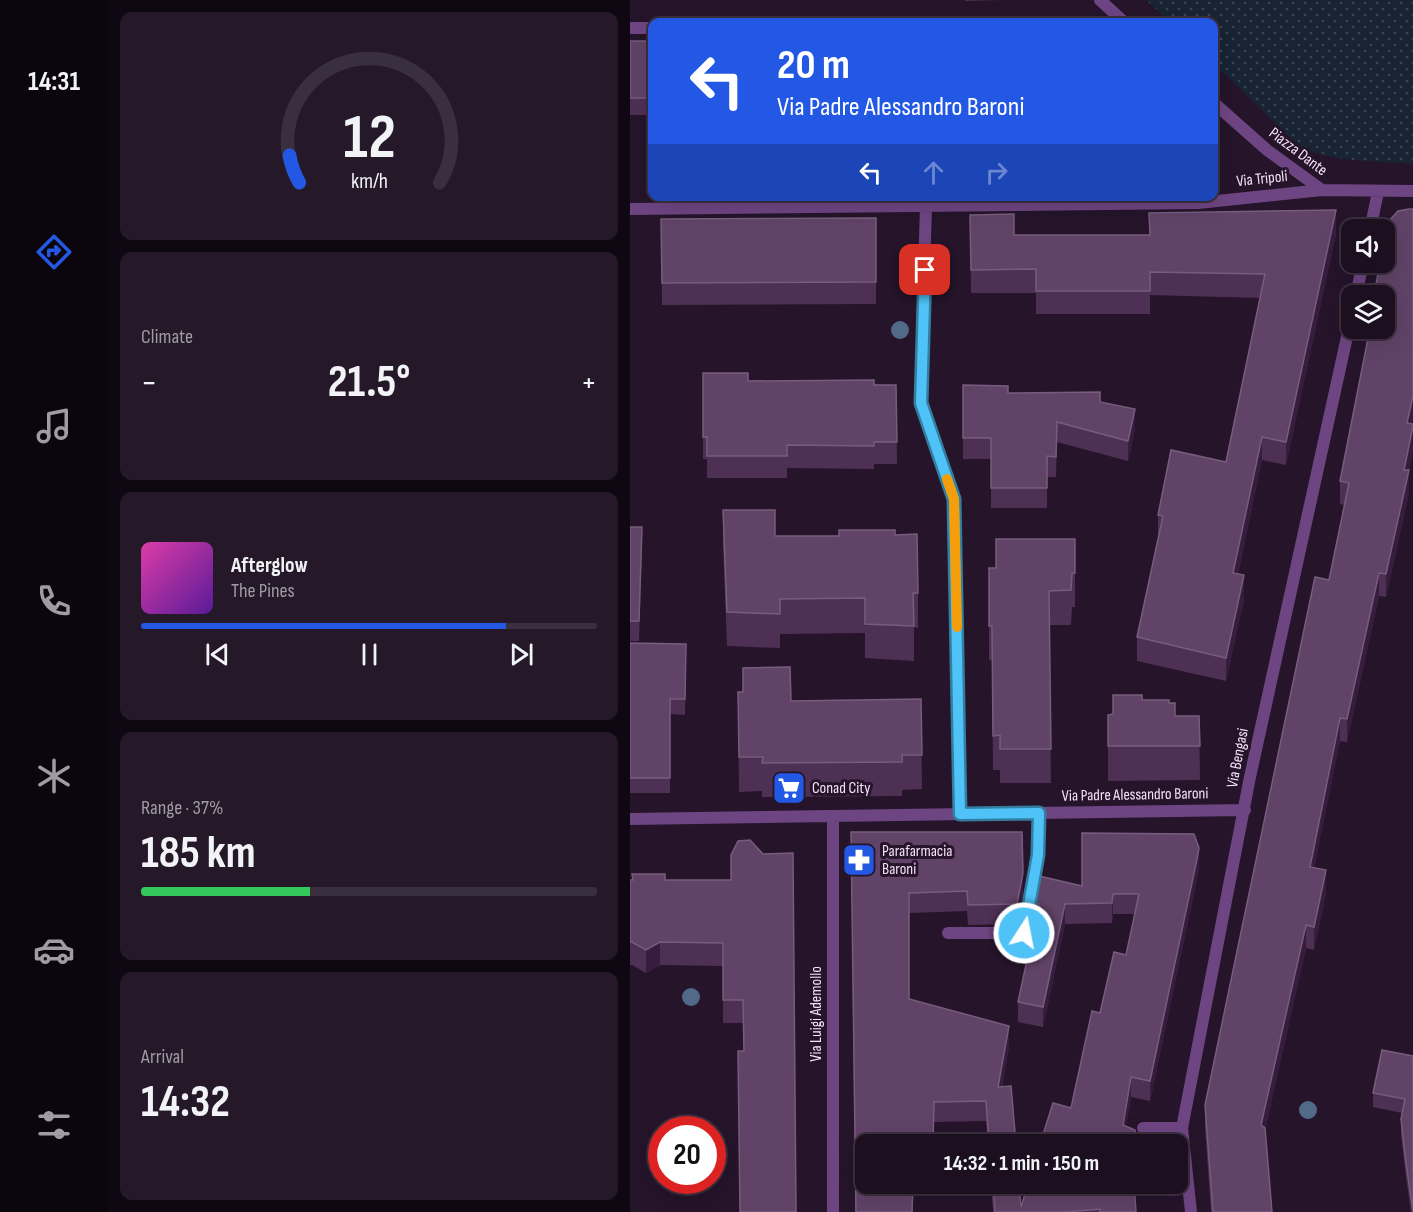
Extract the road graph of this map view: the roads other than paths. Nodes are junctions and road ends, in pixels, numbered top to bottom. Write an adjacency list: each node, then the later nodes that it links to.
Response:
1 (1100, 0): 2 (street)
2 (1120, 18)
3 (630, 28): 4 (street)
4 (648, 28)
5 (1218, 107): 6 (street, Piazza Dante)
6 (1322, 190): 8 (street, Piazza Dante); 10 (street, Via Tripoli)
7 (1413, 191): 8 (street, Piazza Dante)
8 (1378, 192): 13 (street)
9 (1217, 201): 11 (street, Via Tripoli)
10 (1218, 201)
11 (926, 206): 12 (street, Via Tripoli); 17 (street)
12 (630, 209)
13 (1372, 219)
14 (1347, 339): 15 (street, Via Bengasi)
15 (1245, 810): 16 (street, Via Padre Alessandro Baroni); 22 (street, Via Bengasi)
16 (1039, 813): 17 (street, Via Padre Alessandro Baroni); 20 (street)
17 (960, 814): 18 (street, Via Padre Alessandro Baroni)
18 (833, 816): 19 (street, Via Padre Alessandro Baroni); 23 (street, Via Luigi Ademollo)
19 (630, 819)
20 (948, 933)
21 (1143, 1128): 22 (street)
22 (1182, 1128): 24 (street, Via Bengasi)
23 (833, 1212)
24 (1191, 1212)

